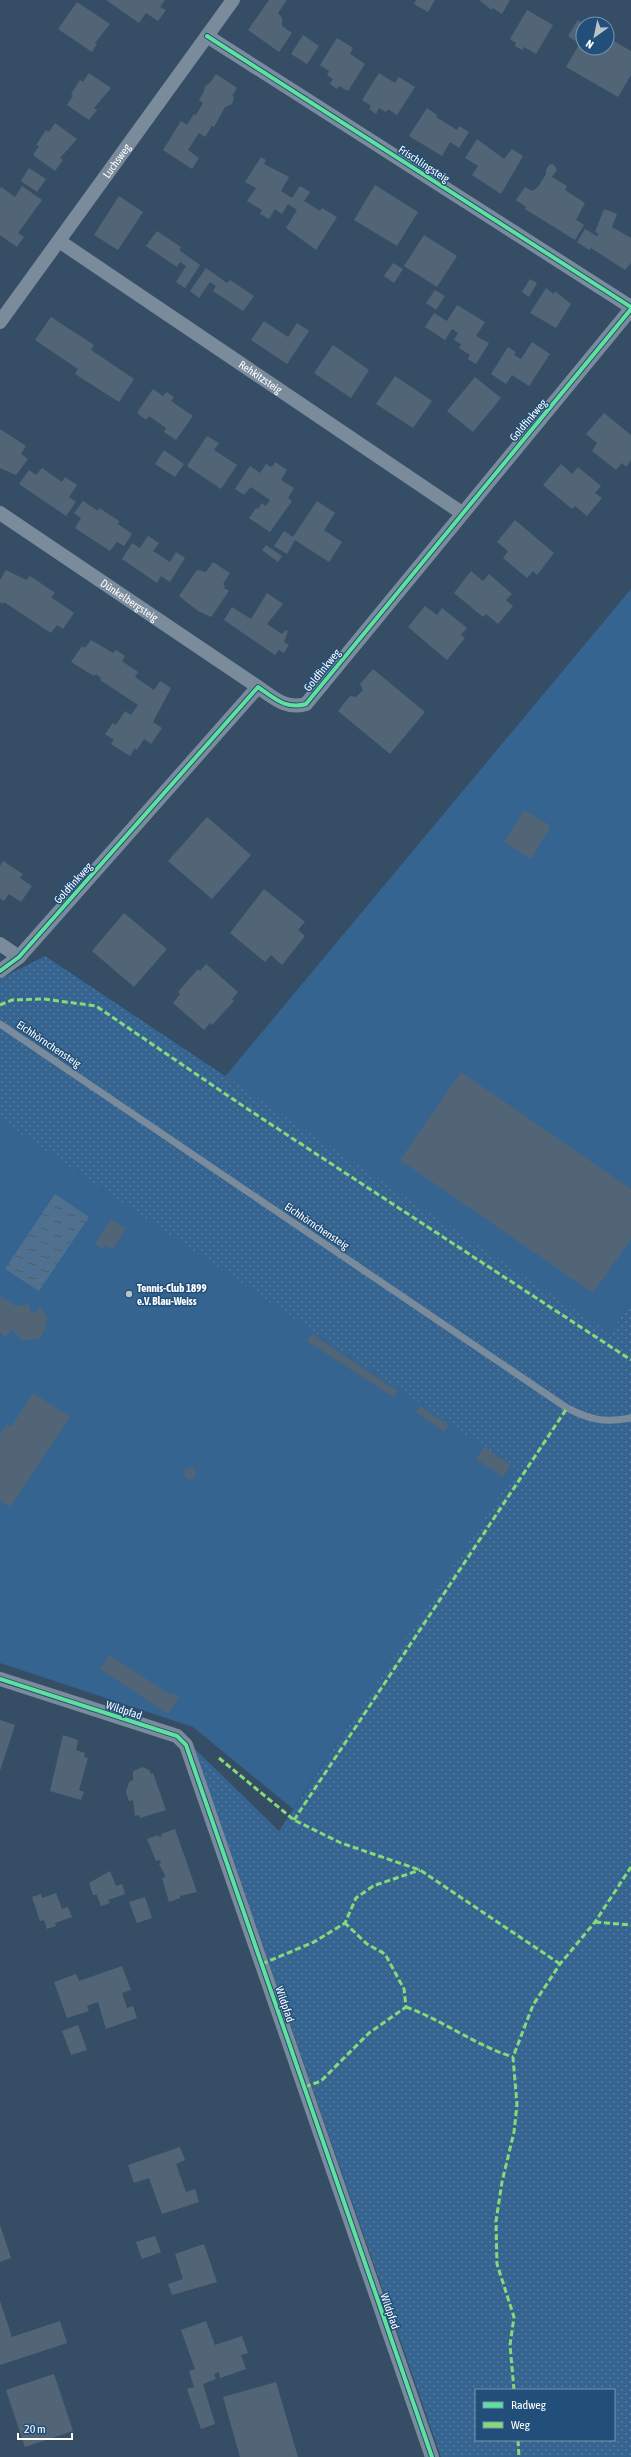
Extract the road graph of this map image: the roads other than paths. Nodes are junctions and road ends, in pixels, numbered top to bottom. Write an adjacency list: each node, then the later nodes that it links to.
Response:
1 (233, 0): 2 (street, Luchsweg)
2 (207, 36): 3 (street, Luchsweg); 4 (street, Frischlingsteig)
3 (59, 241): 5 (street, Luchsweg); 7 (street, Rehkitzsteig)
4 (631, 308): 7 (street, Goldfinkweg)
5 (0, 322)
6 (0, 513): 8 (street, Dünkelbergsteig)
7 (462, 513): 8 (street, Goldfinkweg)
8 (258, 687): 10 (street, Goldfinkweg)
9 (0, 944): 10 (street)
10 (19, 957): 11 (street, Goldfinkweg)
11 (0, 971)
12 (0, 1024): 13 (lane, Eichhörnchensteig)
13 (631, 1418)
14 (0, 1678): 15 (street, Wildpfad)
15 (432, 2457)

